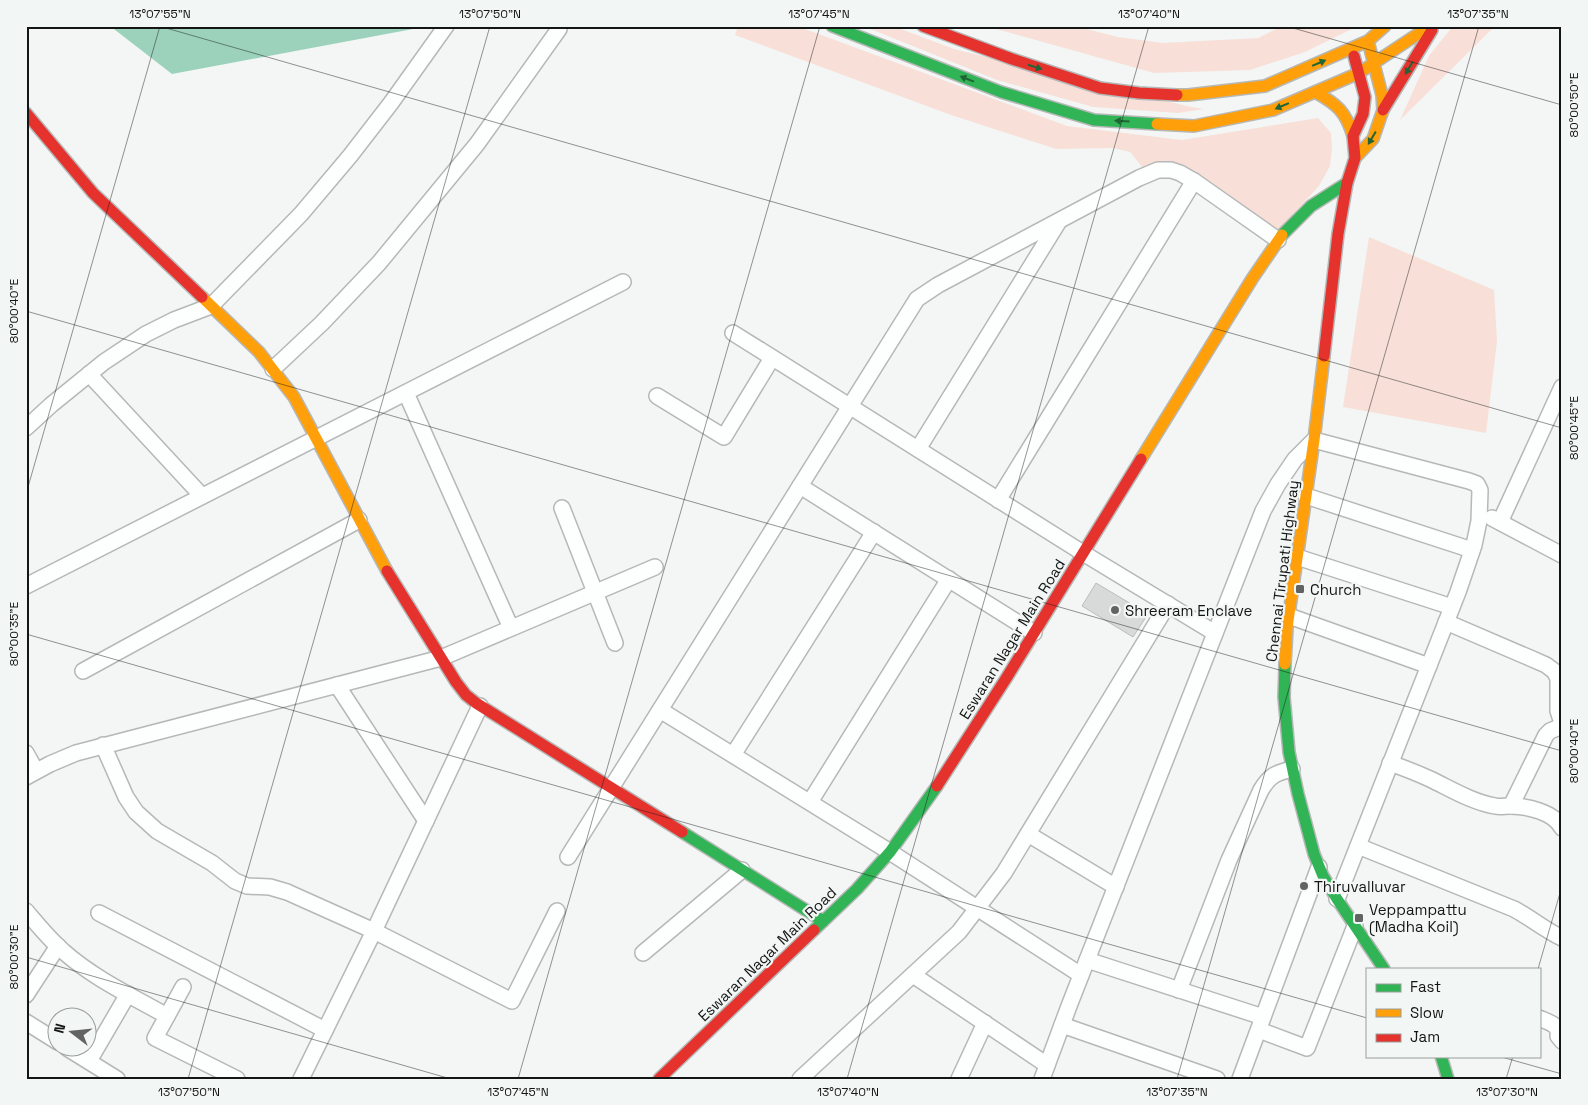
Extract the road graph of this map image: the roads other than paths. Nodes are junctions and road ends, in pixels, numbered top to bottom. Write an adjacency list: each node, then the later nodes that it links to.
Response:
1 (446, 26): 21 (street)
2 (832, 26): 11 (main road, one-way to 2)
3 (924, 26): 8 (main road, one-way to 8)
4 (1385, 26): 7 (main road)
5 (1432, 26): 9 (main road); 12 (main road, one-way to 12)
6 (559, 29): 24 (street)
7 (1368, 41): 8 (main road); 9 (main road)
8 (1352, 49): 10 (main road)
9 (1376, 64): 10 (main road); 12 (main road)
10 (1360, 74): 11 (main road); 14 (main road)
11 (1315, 92): 14 (main road)
12 (1383, 110): 15 (main road, one-way to 15)
13 (26, 113): 21 (main road)
14 (1353, 136): 15 (main road)
15 (1355, 158): 17 (main road, Chennai Tirupati Highway)
16 (1194, 181): 18 (street); 19 (street); 37 (street)
17 (1347, 183): 19 (main road, Eswaran Nagar Main Road); 32 (main road, Chennai Tirupati Highway)
18 (1059, 220): 29 (street); 33 (street)
19 (1278, 240): 44 (main road, Eswaran Nagar Main Road)
20 (623, 282): 27 (street)
21 (211, 306): 24 (main road); 25 (street)
22 (733, 333): 23 (street)
23 (772, 358): 28 (street); 29 (street)
24 (273, 369): 31 (main road)
25 (89, 374): 30 (street); 35 (street)
26 (1562, 387): 41 (street)
27 (406, 393): 31 (street); 55 (street)
28 (657, 396)
29 (850, 407): 33 (street); 34 (street)
30 (26, 428)
31 (316, 438): 35 (street); 40 (main road)
32 (1314, 440): 36 (main road, Chennai Tirupati Highway); 39 (street); 57 (street)
33 (918, 449): 37 (street)
34 (800, 486): 42 (street); 65 (street)
35 (202, 496): 49 (street)
36 (1306, 496): 43 (street); 46 (main road, Chennai Tirupati Highway)
37 (998, 500): 44 (street)
38 (562, 508): 50 (street)
39 (1480, 511): 41 (street); 43 (street)
40 (359, 520): 59 (main road); 61 (street)
41 (1500, 522): 45 (street)
42 (874, 532): 48 (street); 69 (street)
43 (1472, 550): 52 (street)
44 (1083, 553): 51 (street); 56 (main road, Eswaran Nagar Main Road)
45 (1562, 555)
46 (1297, 557): 52 (street); 53 (main road, Chennai Tirupati Highway)
47 (654, 567): 50 (street)
48 (949, 579): 56 (street); 74 (street)
49 (26, 586)
50 (595, 592): 55 (street); 58 (street)
51 (1168, 604): 57 (street); 78 (street)
52 (1452, 607): 54 (street)
53 (1289, 616): 60 (street); 71 (main road, Chennai Tirupati Highway)
54 (1446, 622): 60 (street); 62 (street)
55 (511, 628): 59 (street)
56 (1034, 633): 80 (main road, Eswaran Nagar Main Road)
57 (1216, 633): 84 (street)
58 (615, 643)
59 (441, 658): 63 (street); 64 (main road)
60 (1429, 666): 70 (street)
61 (83, 670)
62 (1560, 677): 66 (street)
63 (337, 685): 67 (street); 76 (street)
64 (480, 706): 73 (main road); 76 (street)
65 (660, 710): 69 (street); 73 (street)
66 (1562, 725): 75 (street)
67 (103, 745): 72 (street); 92 (street)
68 (26, 753): 72 (street)
69 (733, 755): 74 (street)
70 (1390, 763): 75 (street); 79 (street)
71 (1292, 769): 82 (main road, Chennai Tirupati Highway); 101 (street)
72 (31, 774)
73 (611, 789): 81 (street); 83 (main road)
74 (810, 802): 80 (street)
75 (1511, 806): 77 (street)
76 (426, 821): 92 (street)
77 (1562, 828)
78 (1028, 834): 84 (street); 86 (street)
79 (1358, 846): 85 (street); 93 (street)
80 (890, 852): 86 (street); 90 (main road, Eswaran Nagar Main Road)
81 (568, 857)
82 (1319, 867): 85 (main road, Chennai Tirupati Highway); 108 (street)
83 (742, 870): 90 (main road); 95 (street)
84 (1116, 888): 96 (street)
85 (1337, 899): 91 (main road, Chennai Tirupati Highway)
86 (978, 908): 98 (street); 99 (street)
87 (26, 911): 94 (street)
88 (99, 912): 110 (street)
89 (557, 912): 92 (street)
90 (823, 921): 120 (main road, Eswaran Nagar Main Road)
91 (1355, 926): 97 (main road, Chennai Tirupati Highway); 108 (street)
92 (374, 931): 110 (street)
93 (1562, 938)
94 (58, 946): 102 (street); 103 (street)
95 (643, 953)
96 (1087, 960): 99 (street); 101 (street)
97 (1383, 968)
98 (913, 975): 107 (street); 121 (street)
99 (1081, 975): 109 (street)
100 (183, 987): 104 (street)
101 (1179, 990): 108 (street)
102 (128, 994): 104 (street); 115 (street)
103 (26, 995)
104 (167, 1016): 118 (street)
105 (1540, 1018): 112 (street)
106 (26, 1022): 111 (street)
107 (985, 1023): 116 (street); 122 (street)
108 (1261, 1024): 124 (street)
109 (1062, 1025): 116 (street); 123 (street)
110 (325, 1030): 119 (street)
111 (48, 1036)
112 (1562, 1041)
113 (84, 1058): 115 (street)
114 (1442, 1058): 125 (main road)
115 (89, 1061): 117 (street)
116 (1045, 1072)
117 (116, 1079)
118 (237, 1079)
119 (301, 1079)
120 (659, 1079)
121 (800, 1079)
122 (959, 1079)
123 (1217, 1079)
124 (1240, 1079)
125 (1448, 1079)

